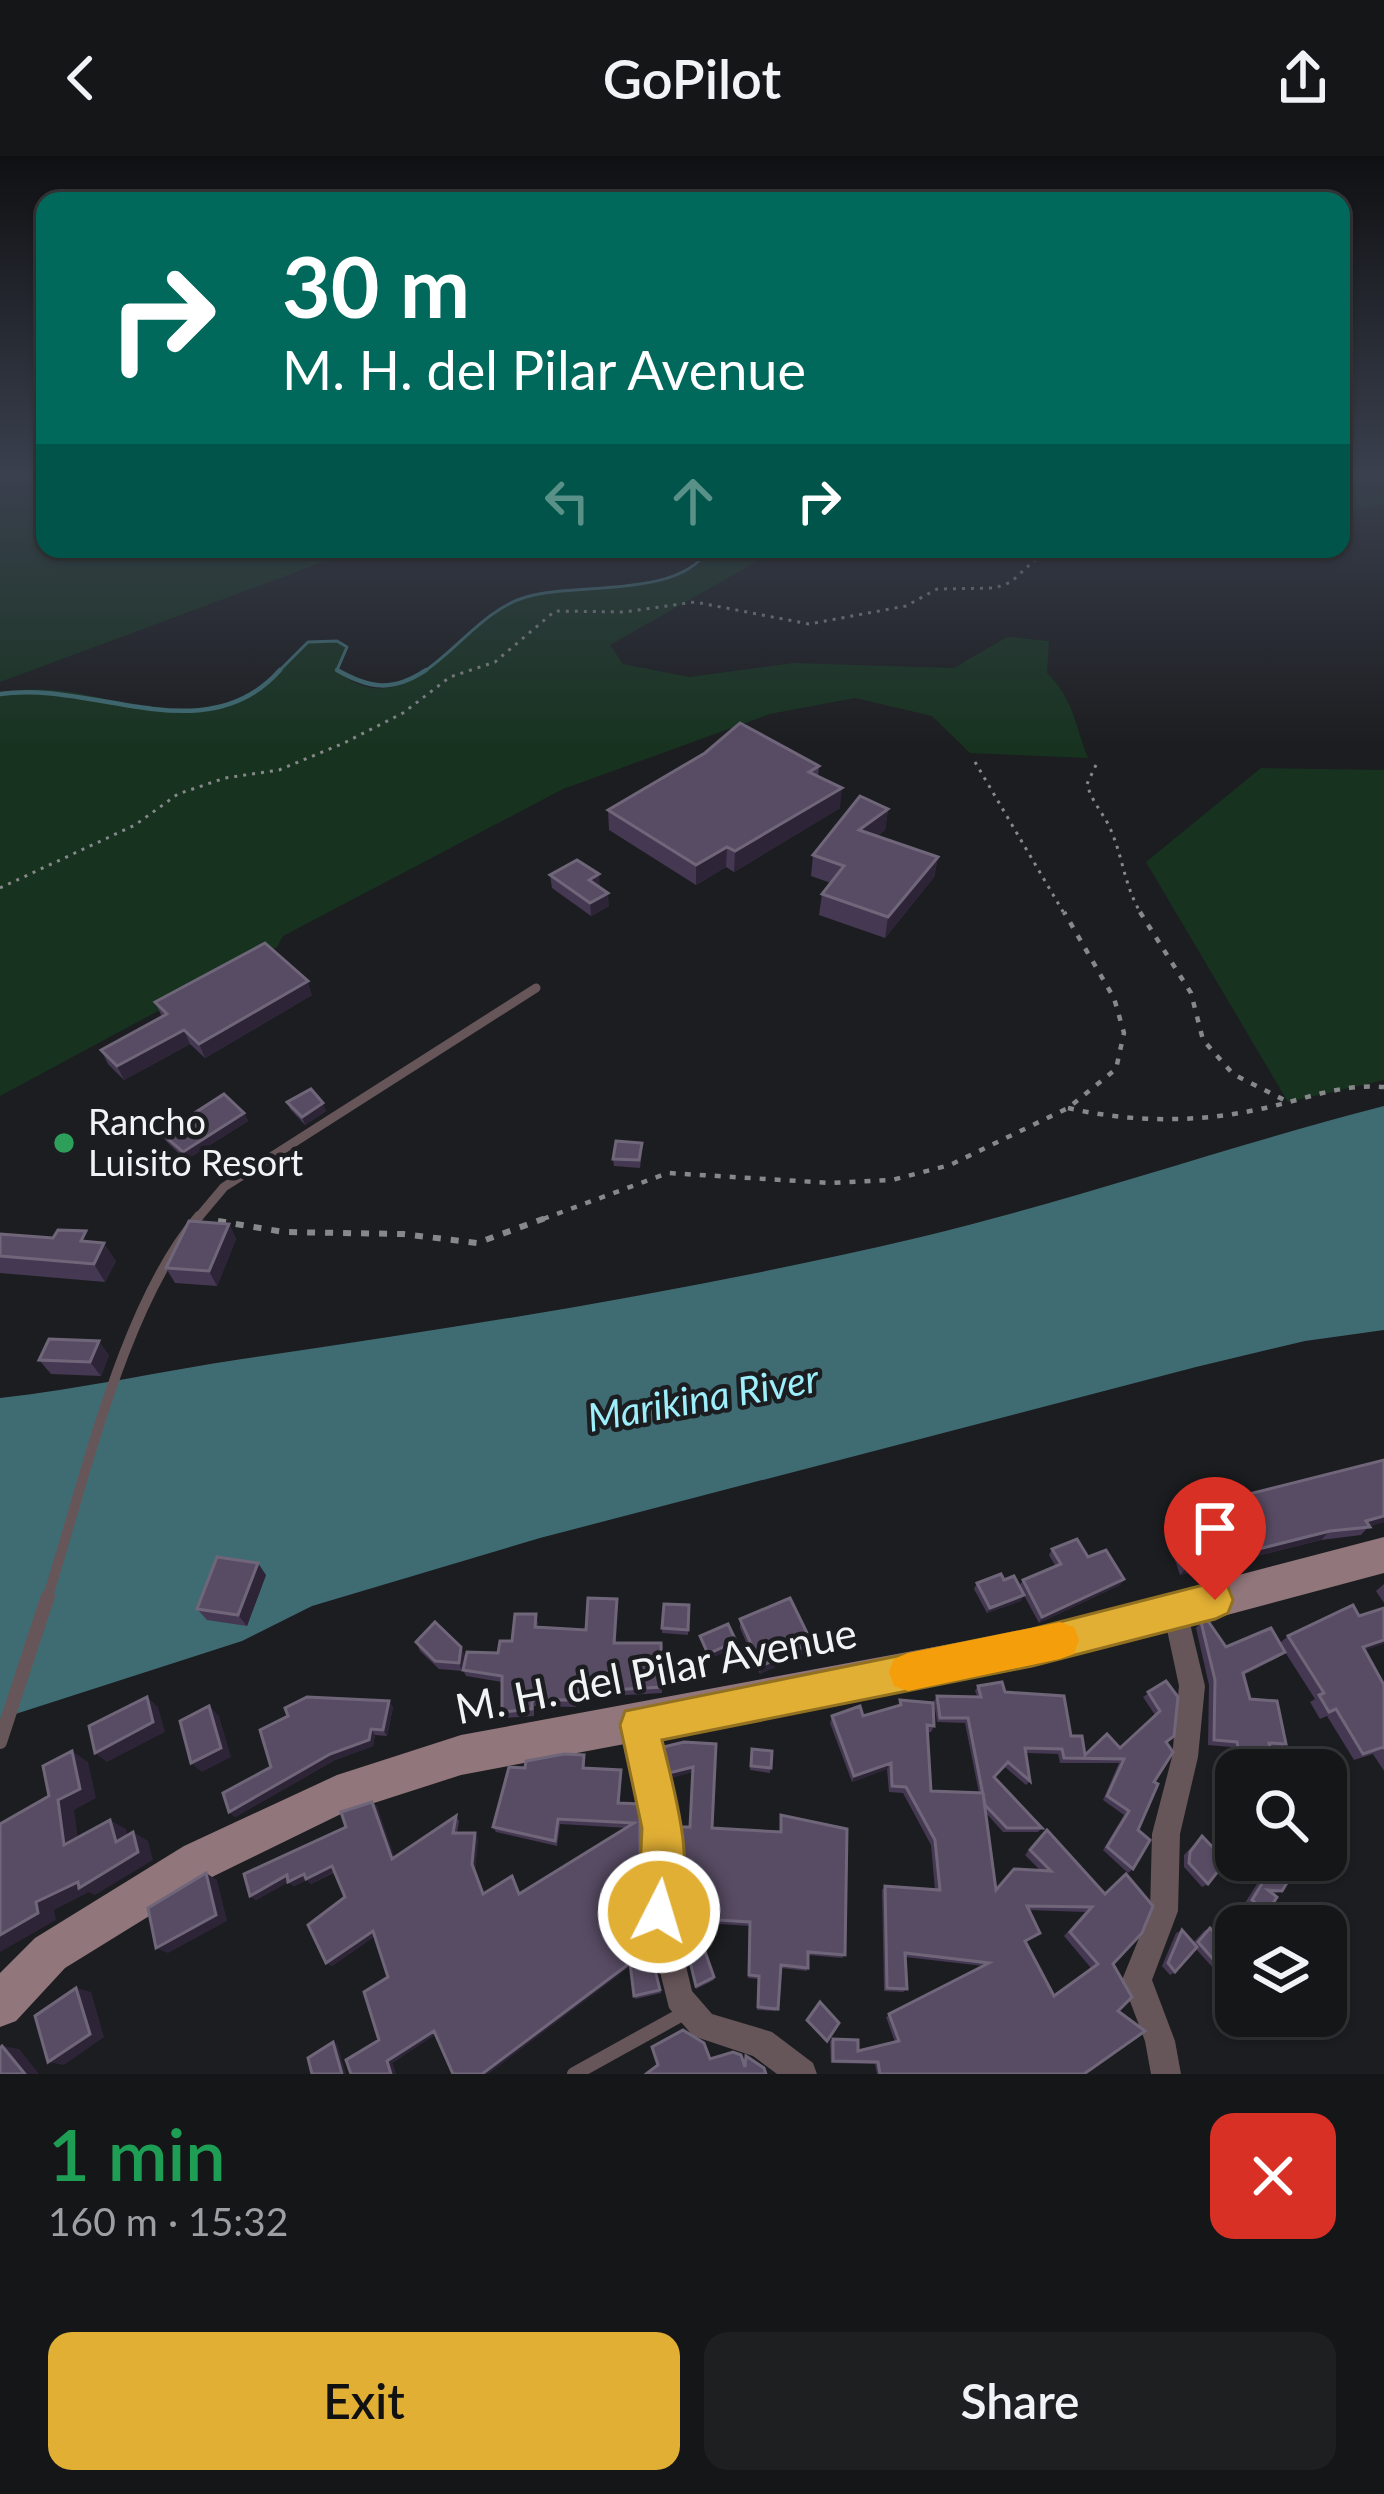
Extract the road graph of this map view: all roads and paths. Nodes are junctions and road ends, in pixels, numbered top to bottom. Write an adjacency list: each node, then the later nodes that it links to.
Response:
1 (1026, 568): 4 (path)
2 (975, 762): 8 (path)
3 (1096, 765): 7 (path)
4 (0, 888)
5 (536, 988): 9 (lane)
6 (1384, 1087): 7 (path)
7 (1288, 1102): 8 (path)
8 (1068, 1108): 9 (path)
9 (194, 1217): 13 (lane)
10 (1384, 1555): 11 (street, M. H. del Pilar Avenue)
11 (1175, 1611): 12 (street, M. H. del Pilar Avenue); 18 (street)
12 (639, 1725): 14 (street, M. H. del Pilar Avenue); 15 (street)
13 (0, 1742)
14 (0, 2005)
15 (686, 2012): 16 (lane); 17 (street)
16 (574, 2074)
17 (802, 2074)
18 (1166, 2074)

